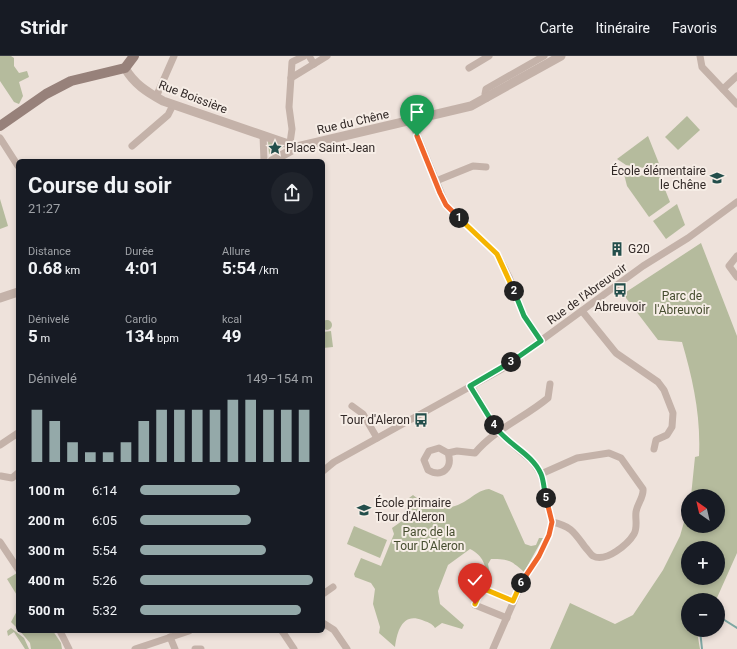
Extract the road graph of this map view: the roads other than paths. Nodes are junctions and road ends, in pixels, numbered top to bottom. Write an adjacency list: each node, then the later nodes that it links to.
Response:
1 (134, 56): 12 (main road)
2 (174, 56): 17 (street)
3 (304, 56): 15 (street)
4 (309, 56): 11 (street)
5 (327, 56): 11 (street)
6 (489, 56): 10 (street)
7 (544, 56): 18 (street)
8 (561, 56): 18 (street, Rue du Chêne)
9 (700, 56): 16 (street)
10 (477, 59): 13 (street)
11 (314, 64): 15 (street)
12 (125, 68): 17 (street, Rue Boissière); 22 (main road)
13 (469, 68)
14 (737, 76): 16 (street)
15 (291, 78): 25 (street)
16 (723, 89): 20 (street)
17 (156, 97): 19 (street, Rue Boissière)
18 (487, 98): 21 (street, Rue du Chêne)
19 (173, 104): 23 (street, Rue Boissière); 26 (street)
20 (737, 104)
21 (411, 120): 25 (street, Rue du Chêne); 31 (street)
22 (0, 126)
23 (263, 136): 25 (street, Rue Boissière); 27 (street)
24 (0, 138): 29 (street)
25 (294, 145): 28 (street, Rue du Chêne)
26 (132, 146)
27 (264, 159)
28 (275, 159)
29 (16, 162)
30 (486, 167): 31 (street)
31 (436, 181): 38 (street)
32 (737, 202): 37 (street, Rue de l'Abreuvoir)
33 (737, 256): 34 (street)
34 (737, 277)
35 (16, 293): 36 (street)
36 (0, 298)
37 (582, 311): 38 (street, Rue de l'Abreuvoir); 46 (street)
38 (541, 341): 40 (street, Rue de l'Abreuvoir)
39 (550, 384): 42 (street)
40 (470, 386): 42 (street); 44 (street, Rue de l'Abreuvoir)
41 (352, 406): 44 (street)
42 (498, 432): 47 (street); 49 (street)
43 (16, 434): 45 (street)
44 (377, 438): 48 (street, Rue de l'Abreuvoir)
45 (0, 445)
46 (654, 449)
47 (448, 453)
48 (325, 469)
49 (541, 474): 52 (street); 52 (street)
50 (16, 475): 51 (street)
51 (1, 476)
52 (552, 522): 57 (street)
53 (0, 542): 54 (street)
54 (15, 558)
55 (333, 587): 56 (street)
56 (325, 593)
57 (513, 601): 58 (street); 58 (street)
58 (507, 618): 71 (street)
59 (325, 624): 70 (street)
60 (61, 633): 64 (street)
61 (183, 633): 63 (street)
62 (283, 633): 69 (street)
63 (170, 637): 65 (street); 66 (street)
64 (69, 649)
65 (135, 649)
66 (174, 649)
67 (195, 649): 68 (street)
68 (201, 649)
69 (294, 649)
70 (347, 649)
71 (493, 649)

